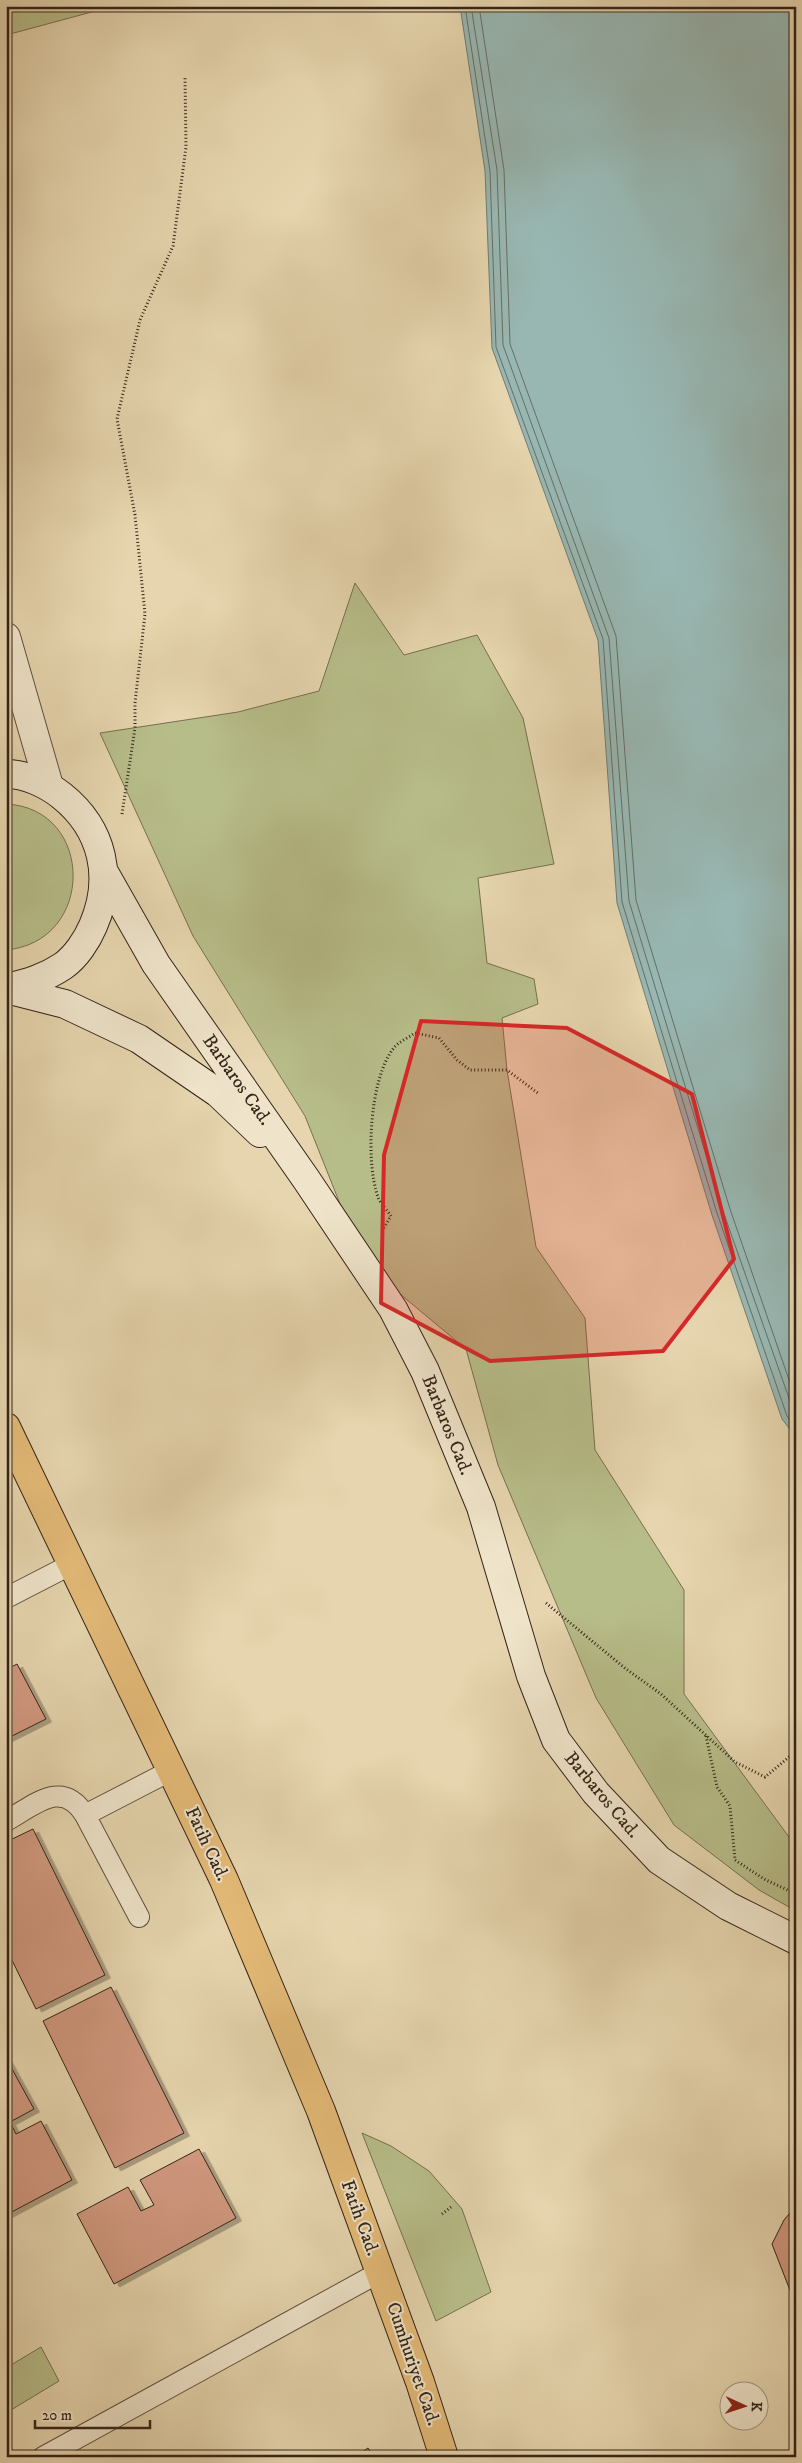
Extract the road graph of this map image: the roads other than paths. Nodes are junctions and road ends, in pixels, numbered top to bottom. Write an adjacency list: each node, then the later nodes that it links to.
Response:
1 (6, 637): 3 (main road)
2 (6, 774): 3 (main road)
3 (49, 786): 4 (main road)
4 (105, 874): 5 (main road); 6 (main road, Barbaros Cad.)
5 (6, 988): 6 (main road)
6 (306, 1178): 14 (main road, Barbaros Cad.)
7 (6, 1427): 8 (highway, Fatih Cad.)
8 (72, 1564): 9 (lane); 10 (highway, Fatih Cad.)
9 (6, 1598)
10 (172, 1770): 11 (lane); 15 (highway, Fatih Cad.)
11 (85, 1815): 12 (lane); 13 (lane)
12 (6, 1821)
13 (139, 1916)
14 (796, 1940)
15 (380, 2272): 16 (lane); 17 (highway, Cumhuriyet Cad.)
16 (44, 2457)
17 (444, 2457)

